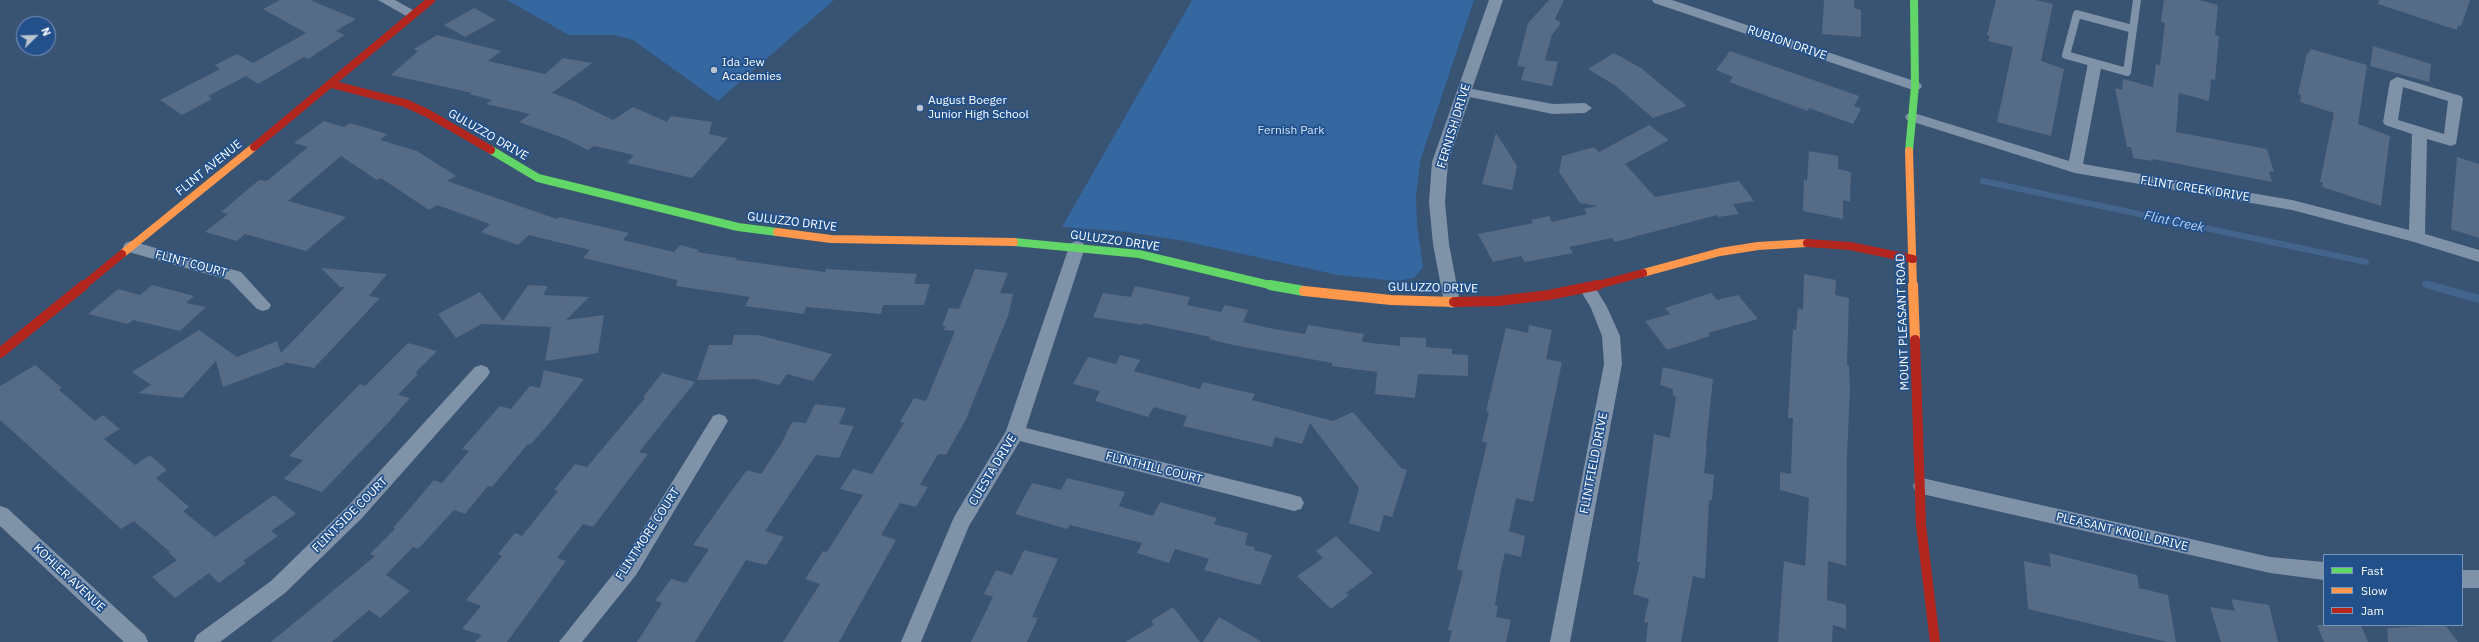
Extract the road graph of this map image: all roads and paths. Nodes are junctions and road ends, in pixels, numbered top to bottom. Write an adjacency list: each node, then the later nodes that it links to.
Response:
1 (385, 0): 7 (street)
2 (431, 0): 7 (street, FLINT AVENUE)
3 (1496, 0): 12 (street, FERNISH DRIVE)
4 (1914, 0): 11 (street, MOUNT PLEASANT ROAD)
5 (2137, 0): 8 (lane)
6 (1666, 1): 11 (street, RUBION DRIVE)
7 (413, 14): 10 (street, FLINT AVENUE)
8 (2133, 29): 9 (lane); 9 (lane)
9 (2095, 63): 16 (street)
10 (331, 84): 18 (street, FLINT AVENUE); 19 (street, GULUZZO DRIVE)
11 (1915, 86): 14 (street, MOUNT PLEASANT ROAD)
12 (1464, 92): 13 (street); 23 (street, FERNISH DRIVE)
13 (1585, 108)
14 (1912, 117): 16 (street, FLINT CREEK DRIVE); 21 (street, MOUNT PLEASANT ROAD)
15 (2420, 131): 15 (street); 17 (street)
16 (2075, 168): 17 (street, FLINT CREEK DRIVE)
17 (2417, 237): 20 (street, FLINT CREEK DRIVE)
18 (131, 247): 24 (street, FLINT COURT); 25 (street, FLINT AVENUE)
19 (1077, 247): 23 (street, GULUZZO DRIVE); 28 (street, CUESTA DRIVE)
20 (2479, 256)
21 (1913, 259): 22 (street, GULUZZO DRIVE); 29 (street, MOUNT PLEASANT ROAD)
22 (1587, 288): 23 (street, GULUZZO DRIVE); 39 (street, FLINTFIELD DRIVE)
23 (1452, 302)
24 (263, 305)
25 (0, 353)
26 (481, 372): 36 (street, FLINTSIDE COURT)
27 (720, 421): 37 (street, FLINTMORE COURT)
28 (1015, 434): 30 (street, FLINTHILL COURT); 38 (street, CUESTA DRIVE)
29 (1922, 486): 32 (street, PLEASANT KNOLL DRIVE); 40 (street, MOUNT PLEASANT ROAD)
30 (1294, 503)
31 (0, 514): 35 (street, KOHLER AVENUE)
32 (2323, 571)
33 (2463, 579): 34 (street)
34 (2479, 579)
35 (138, 642)
36 (204, 642)
37 (569, 642)
38 (911, 642)
39 (1560, 642)
40 (1935, 642)

